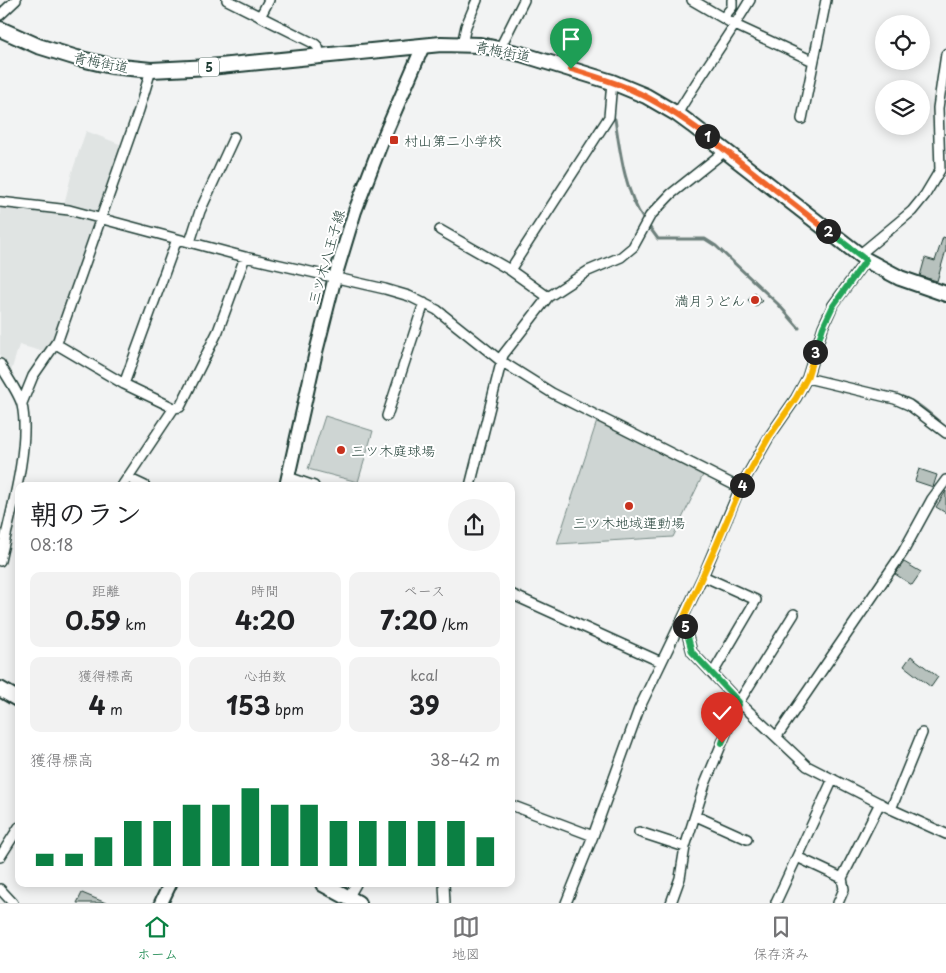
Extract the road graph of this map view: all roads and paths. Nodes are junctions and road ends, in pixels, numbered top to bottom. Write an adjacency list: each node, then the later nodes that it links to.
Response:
1 (16, 0): 10 (street)
2 (227, 0): 11 (street)
3 (269, 0): 11 (street)
4 (477, 0): 15 (street)
5 (524, 0): 17 (street)
6 (692, 0): 12 (street)
7 (732, 0): 12 (street)
8 (750, 0): 13 (street)
9 (826, 0): 20 (street)
10 (0, 15)
11 (260, 17): 19 (street)
12 (723, 18): 13 (street)
13 (735, 25): 20 (street); 23 (street)
14 (0, 28): 21 (main road, 青梅街道 / 5)
15 (462, 44): 16 (main road, 青梅街道 / 5); 17 (main road, 青梅街道 / 5)
16 (423, 46): 19 (main road, 青梅街道 / 5); 35 (main road, 三ツ木八王子線)
17 (500, 48): 22 (main road, 青梅街道 / 5)
18 (946, 54): 33 (street)
19 (320, 57): 21 (main road, 青梅街道 / 5)
20 (813, 61): 24 (street)
21 (150, 70): 28 (street)
22 (612, 82): 23 (main road, 青梅街道 / 5); 34 (street)
23 (677, 114): 26 (main road, 青梅街道 / 5)
24 (802, 118)
25 (234, 137): 31 (street)
26 (725, 151): 33 (main road, 青梅街道 / 5); 37 (street)
27 (0, 202): 28 (street)
28 (101, 218): 30 (street); 39 (street)
29 (440, 230): 34 (street)
30 (177, 239): 31 (street); 43 (street)
31 (190, 242): 32 (street)
32 (245, 257): 35 (street); 45 (street)
33 (862, 257): 36 (main road, 青梅街道 / 5); 42 (street)
34 (510, 270): 37 (street)
35 (335, 277): 38 (street); 50 (main road, 三ツ木八王子線)
36 (946, 294)
37 (548, 297): 40 (street)
38 (424, 303): 40 (street); 46 (street)
39 (56, 344): 43 (street); 44 (street)
40 (501, 361): 54 (street); 55 (street)
41 (0, 364): 44 (street)
42 (807, 378): 47 (street); 55 (street)
43 (124, 384): 45 (street)
44 (22, 403): 51 (street)
45 (174, 408): 48 (street)
46 (387, 416)
47 (946, 433)
48 (128, 478): 52 (street); 53 (street)
49 (946, 480): 68 (street)
50 (287, 481)
51 (17, 482)
52 (125, 482)
53 (136, 482)
54 (471, 482)
55 (740, 488): 58 (street)
56 (15, 492): 57 (street)
57 (0, 561)
58 (703, 576): 61 (street); 63 (street)
59 (515, 596): 62 (street)
60 (794, 614): 66 (street)
61 (683, 619): 62 (street); 63 (street)
62 (661, 662): 77 (street)
63 (713, 673): 66 (street)
64 (0, 689): 65 (main road)
65 (15, 698)
66 (739, 702): 68 (street); 73 (street)
67 (922, 733): 72 (street)
68 (777, 736): 69 (street)
69 (833, 779): 70 (street); 80 (street)
70 (880, 803): 72 (street); 82 (street)
71 (515, 807): 77 (street)
72 (891, 809): 76 (street)
73 (696, 816): 78 (street); 79 (street)
74 (639, 832): 79 (street)
75 (15, 833): 81 (street)
76 (946, 834)
77 (593, 836): 93 (street)
78 (747, 839)
79 (685, 847): 94 (street)
80 (797, 856): 82 (street); 89 (street)
81 (0, 857)
82 (842, 878): 95 (street)
83 (169, 887): 91 (main road)
84 (328, 887): 88 (main road)
85 (355, 887): 88 (street)
86 (444, 887): 92 (street)
87 (0, 890): 90 (street)
88 (353, 901)
89 (776, 902)
90 (13, 903)
91 (161, 903)
92 (445, 903)
93 (566, 903)
94 (671, 903)
95 (838, 903)

